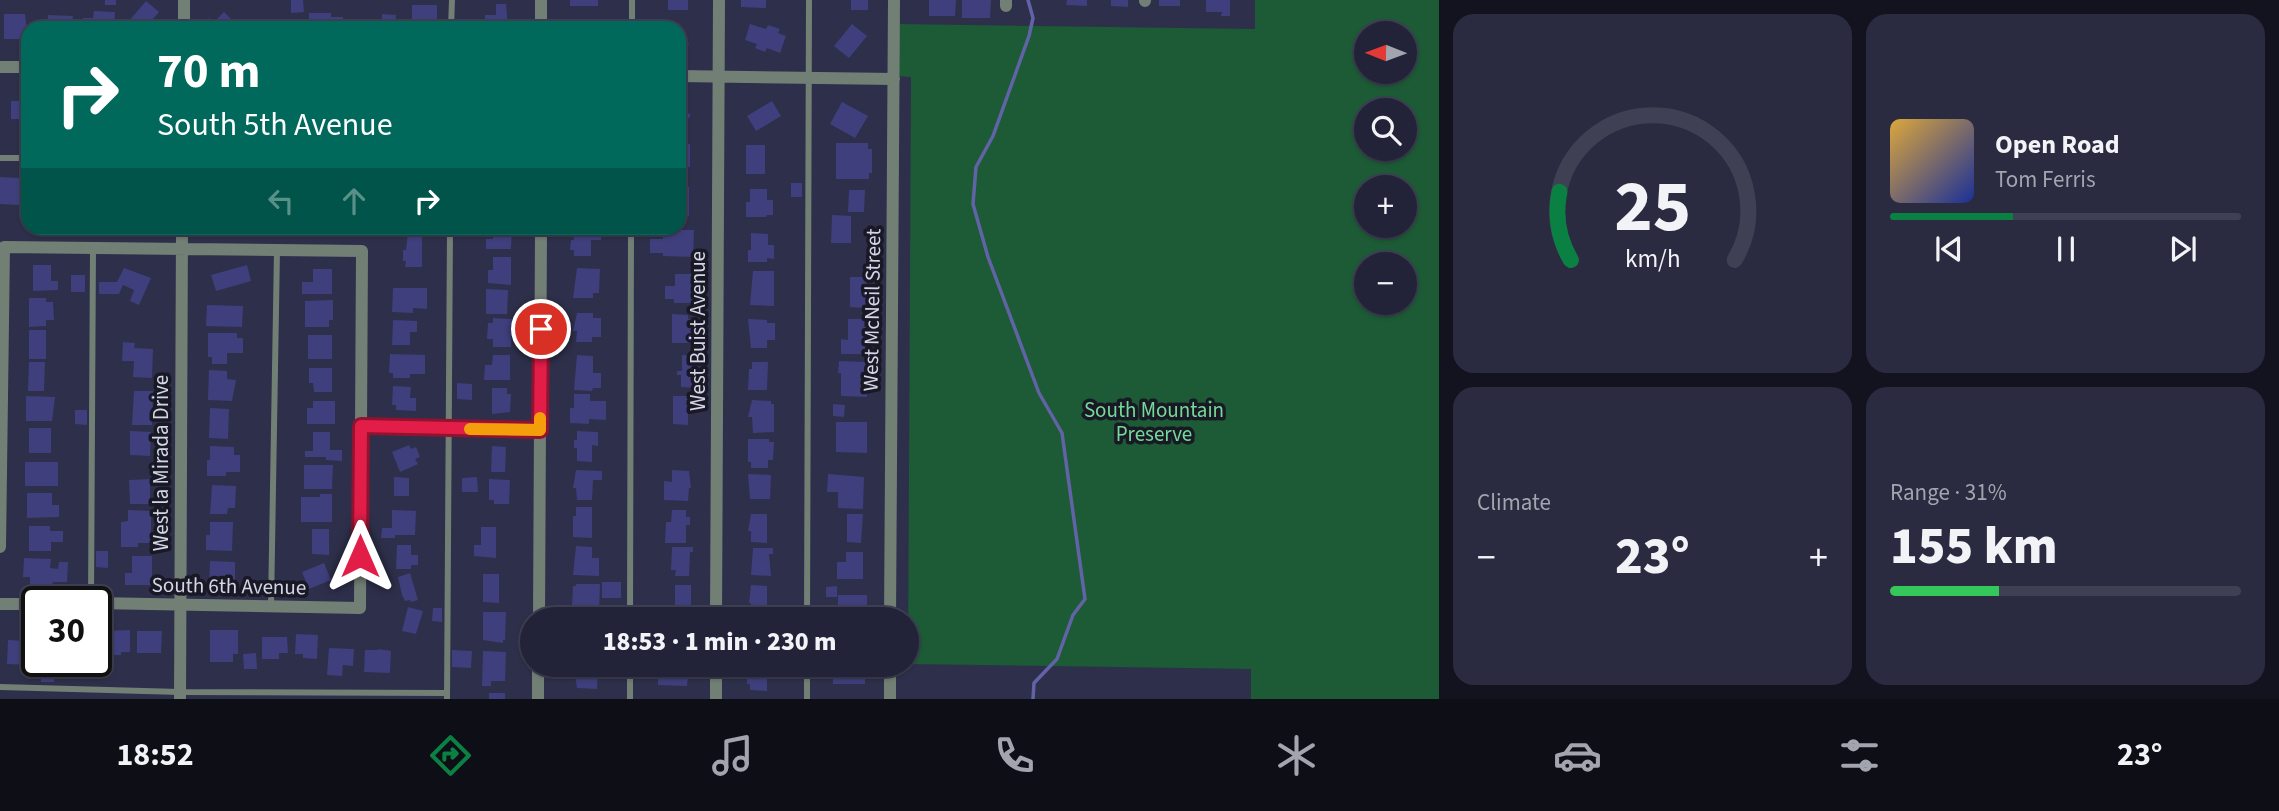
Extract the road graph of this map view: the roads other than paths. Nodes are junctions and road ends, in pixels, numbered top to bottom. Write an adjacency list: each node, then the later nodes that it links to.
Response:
1 (184, 0): 8 (street)
2 (452, 0): 9 (lane)
3 (541, 0): 10 (street)
4 (632, 0): 11 (lane)
5 (719, 0): 15 (street, West Buist Avenue)
6 (809, 0): 16 (lane)
7 (894, 0): 17 (street, West McNeil Street)
8 (184, 21)
9 (451, 21)
10 (541, 21)
11 (632, 21)
12 (0, 67): 13 (street)
13 (21, 67)
14 (686, 76): 15 (street)
15 (719, 76): 16 (street); 40 (street, West Buist Avenue)
16 (808, 78): 17 (street); 41 (lane)
17 (894, 79): 42 (street, West McNeil Street)
18 (0, 158): 19 (lane)
19 (21, 158)
20 (182, 235): 25 (street, West la Mirada Drive)
21 (450, 235): 29 (lane)
22 (541, 235): 30 (street)
23 (631, 235): 39 (lane)
24 (93, 247): 25 (street); 27 (street); 32 (lane)
25 (182, 248): 26 (street); 36 (street, West la Mirada Drive)
26 (277, 250): 28 (street); 37 (lane)
27 (1, 423): 31 (street)
28 (361, 426): 29 (street); 37 (street, South 6th Avenue)
29 (449, 428): 30 (street); 50 (lane)
30 (540, 430): 38 (street)
31 (0, 547)
32 (94, 586)
33 (112, 603): 36 (street, South 6th Avenue)
34 (0, 604): 35 (street)
35 (21, 604)
36 (180, 605): 37 (street, South 6th Avenue); 49 (street, West la Mirada Drive)
37 (271, 607)
38 (539, 607)
39 (630, 607)
40 (716, 607)
41 (807, 607)
42 (890, 607)
43 (538, 677): 51 (street)
44 (630, 677): 52 (lane)
45 (716, 677): 53 (street)
46 (807, 677): 54 (lane)
47 (890, 677): 55 (street)
48 (0, 687): 49 (lane)
49 (180, 695): 50 (lane)
50 (447, 696)
51 (538, 699)
52 (630, 699)
53 (716, 699)
54 (807, 699)
55 (890, 699)

